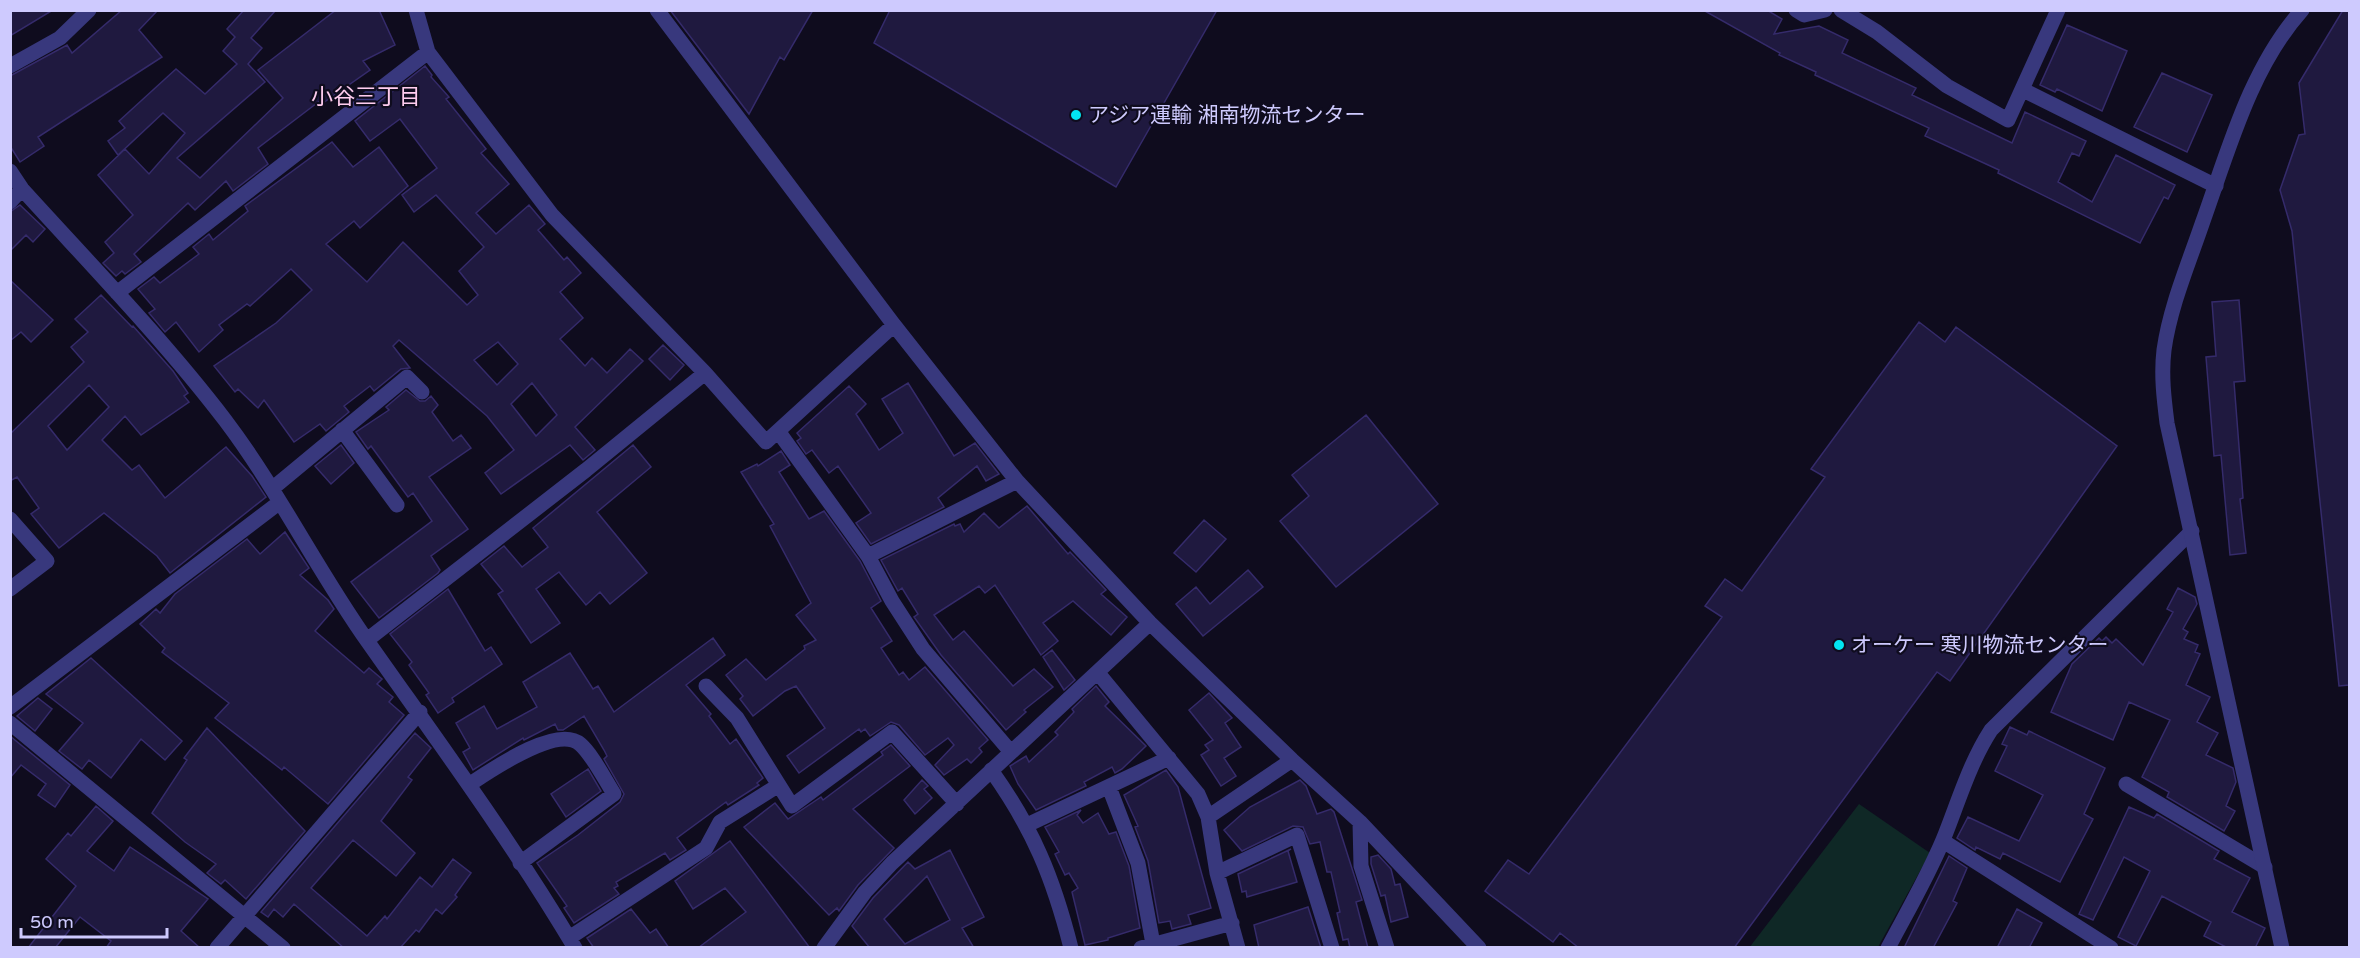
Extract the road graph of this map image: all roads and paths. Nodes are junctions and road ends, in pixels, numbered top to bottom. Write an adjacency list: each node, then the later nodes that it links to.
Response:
1 (88, 10): 10 (street)
2 (416, 10): 9 (street)
3 (657, 10): 17 (street)
4 (1796, 10): 5 (street)
5 (1825, 10)
6 (1841, 10): 11 (street)
7 (2058, 10): 11 (street)
8 (2302, 10): 13 (street)
9 (428, 52): 16 (street); 18 (street)
10 (10, 66)
11 (2023, 90): 13 (street)
12 (10, 171): 14 (street)
13 (2216, 186): 26 (street)
14 (22, 189): 15 (street); 16 (street)
15 (10, 202)
16 (117, 293): 23 (street)
17 (894, 325): 21 (street); 22 (street)
18 (705, 373): 21 (street); 30 (street)
19 (422, 392): 20 (street)
20 (342, 430): 23 (street); 24 (street)
21 (778, 431): 27 (street)
22 (1017, 481): 27 (street); 29 (street)
23 (277, 495): 30 (street); 33 (street)
24 (397, 505)
25 (10, 519): 28 (street)
26 (2192, 531): 48 (street); 50 (street)
27 (868, 556): 36 (street)
28 (10, 589)
29 (1150, 623): 31 (street); 38 (street)
30 (367, 640): 34 (street)
31 (1098, 673): 36 (street); 37 (street)
32 (706, 686): 42 (street)
33 (10, 707)
34 (420, 712): 40 (street); 52 (street)
35 (10, 723): 52 (street)
36 (1010, 751): 39 (street)
37 (1169, 758): 43 (street); 45 (street)
38 (1292, 760): 45 (street); 46 (street)
39 (991, 770): 44 (street); 47 (street)
40 (470, 784): 49 (street); 49 (street)
41 (2126, 784): 50 (street)
42 (779, 785): 44 (street); 54 (street)
43 (1109, 786): 47 (street); 55 (street)
44 (957, 804): 58 (street)
45 (1208, 817): 51 (street)
46 (1360, 822): 62 (street); 63 (street)
47 (1027, 825): 59 (street)
48 (1943, 841): 64 (street); 65 (street)
49 (520, 863): 54 (street)
50 (2265, 867): 66 (street)
51 (1217, 873): 53 (street); 61 (street)
52 (244, 915): 56 (street); 57 (street)
53 (1232, 923): 55 (street); 60 (street)
54 (572, 943)
55 (1147, 946)
56 (217, 948)
57 (283, 948)
58 (824, 948)
59 (1071, 948)
60 (1238, 948)
61 (1332, 948)
62 (1387, 948)
63 (1479, 948)
64 (1888, 948)
65 (2111, 948)
66 (2282, 948)

